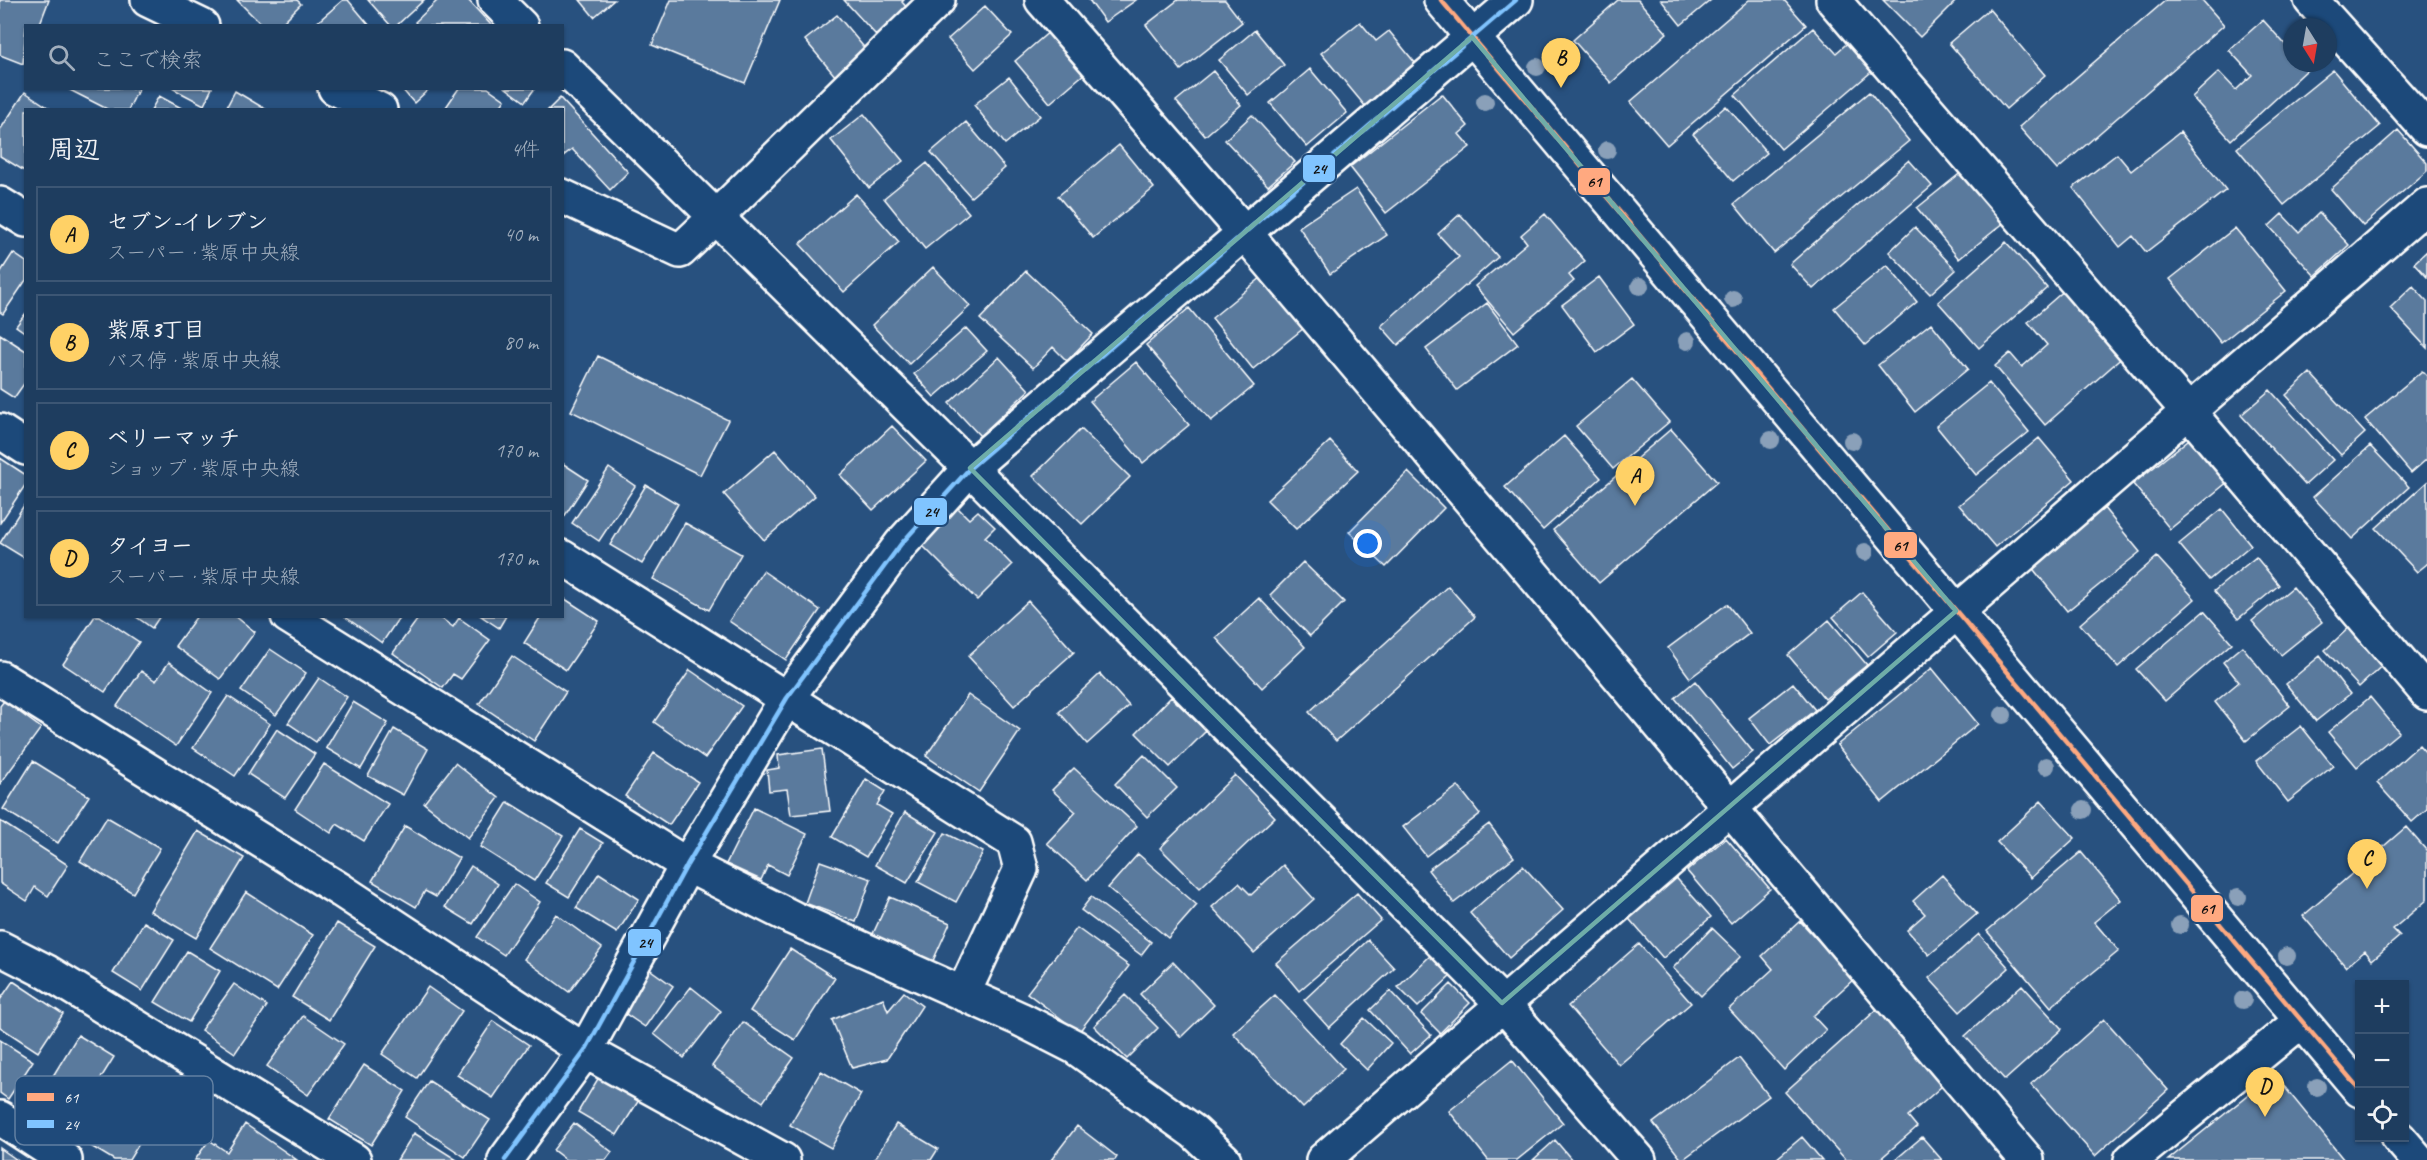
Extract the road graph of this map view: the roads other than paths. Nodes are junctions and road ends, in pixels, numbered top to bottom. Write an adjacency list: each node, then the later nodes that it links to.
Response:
1 (148, 0): 9 (street)
2 (495, 0): 10 (street)
3 (938, 0): 19 (street)
4 (1042, 0): 21 (street)
5 (1441, 0): 11 (street)
6 (1516, 0): 11 (street)
7 (1833, 0): 22 (street)
8 (2311, 0): 15 (street)
9 (198, 24)
10 (519, 24)
11 (1472, 37): 21 (street); 27 (street)
12 (564, 68): 19 (street)
13 (339, 90): 14 (street)
14 (376, 108)
15 (2427, 129)
16 (564, 197): 19 (street)
17 (0, 204): 20 (street)
18 (2427, 205): 22 (street)
19 (716, 217): 25 (street)
20 (24, 219)
21 (1245, 233): 25 (street); 32 (street)
22 (2188, 411): 27 (street); 30 (street)
23 (0, 431): 24 (street)
24 (24, 447)
25 (970, 468): 31 (street); 36 (street)
26 (564, 558): 31 (street)
27 (1956, 611): 32 (street); 37 (street)
28 (291, 618): 33 (street)
29 (0, 678): 38 (street)
30 (2427, 693)
31 (787, 698): 33 (street); 35 (street)
32 (1727, 809): 36 (street); 51 (street)
33 (687, 865): 35 (street); 38 (street)
34 (0, 948): 45 (street)
35 (963, 994): 48 (street)
36 (1502, 1004): 49 (street); 50 (street)
37 (2301, 1021): 39 (street); 52 (street)
38 (585, 1051): 46 (street); 47 (street)
39 (2358, 1088)
40 (0, 1118): 41 (street)
41 (15, 1128)
42 (2403, 1142): 53 (street)
43 (42, 1145): 44 (street)
44 (65, 1160)
45 (354, 1160)
46 (505, 1160)
47 (783, 1160)
48 (1224, 1160)
49 (1323, 1160)
50 (1639, 1160)
51 (2026, 1160)
52 (2132, 1160)
53 (2418, 1160)

